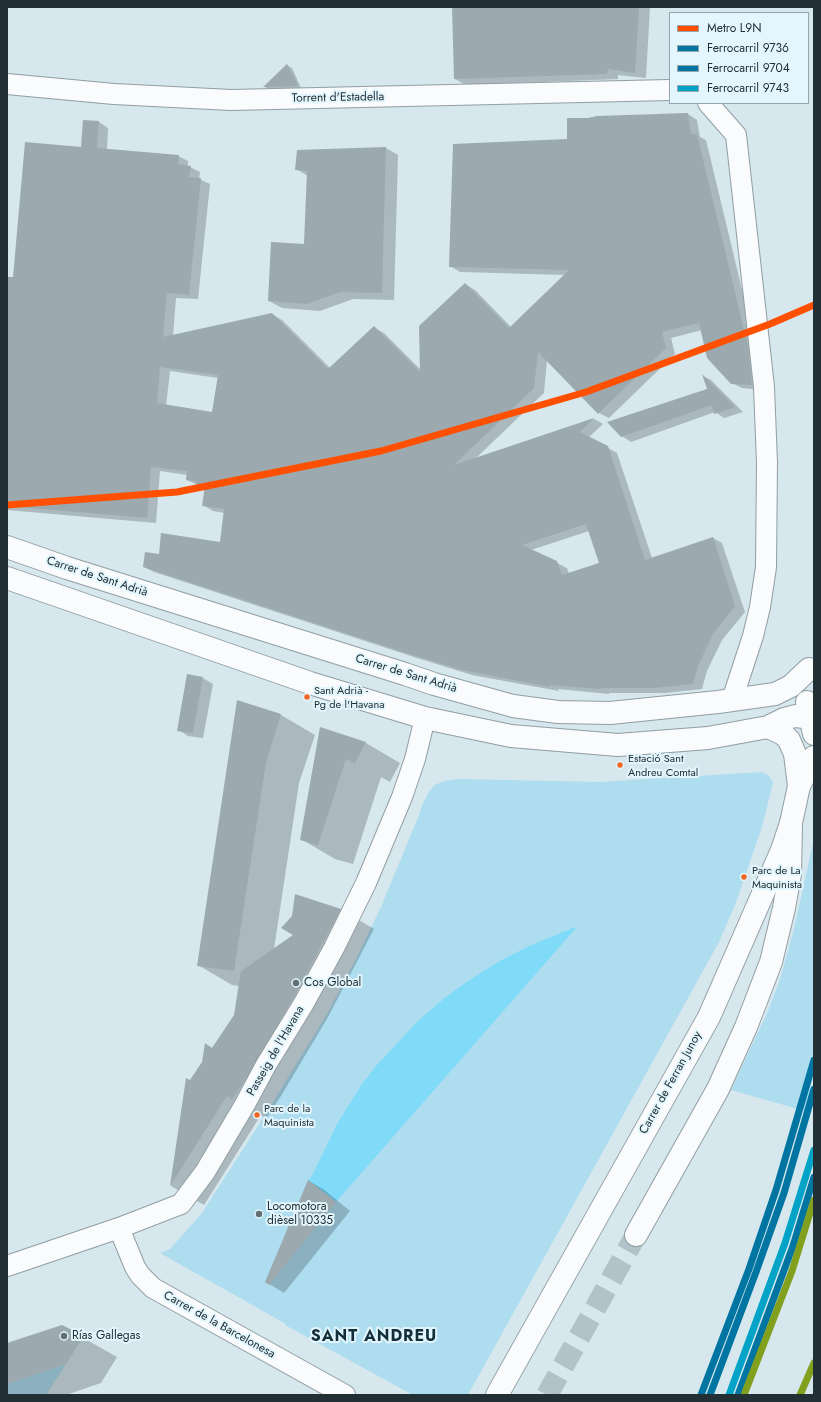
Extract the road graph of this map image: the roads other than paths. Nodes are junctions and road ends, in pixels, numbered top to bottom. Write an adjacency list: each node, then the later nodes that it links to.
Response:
1 (7, 84): 2 (street, Torrent d'Estadella)
2 (669, 90)
3 (709, 104): 8 (street)
4 (7, 547): 7 (main road, Carrer de Sant Adrià)
5 (7, 578): 10 (main road)
6 (812, 666): 8 (main road, Carrer de Sant Adrià); 9 (main road)
7 (434, 684): 8 (main road, Carrer de Sant Adrià); 10 (main road)
8 (732, 700)
9 (812, 717): 11 (main road)
10 (425, 718): 11 (main road); 15 (street, Passeig de l'Havana)
11 (768, 727): 13 (main road)
12 (814, 757): 13 (main road, Carrer de Ferran Junoy)
13 (799, 786): 14 (main road, Carrer de Ferran Junoy)
14 (791, 823): 16 (main road); 19 (main road, Carrer de Ferran Junoy)
15 (120, 1228): 17 (street, Passeig de l'Havana); 18 (street, Carrer de la Barcelonesa)
16 (636, 1235)
17 (7, 1266)
18 (345, 1395)
19 (497, 1395)

